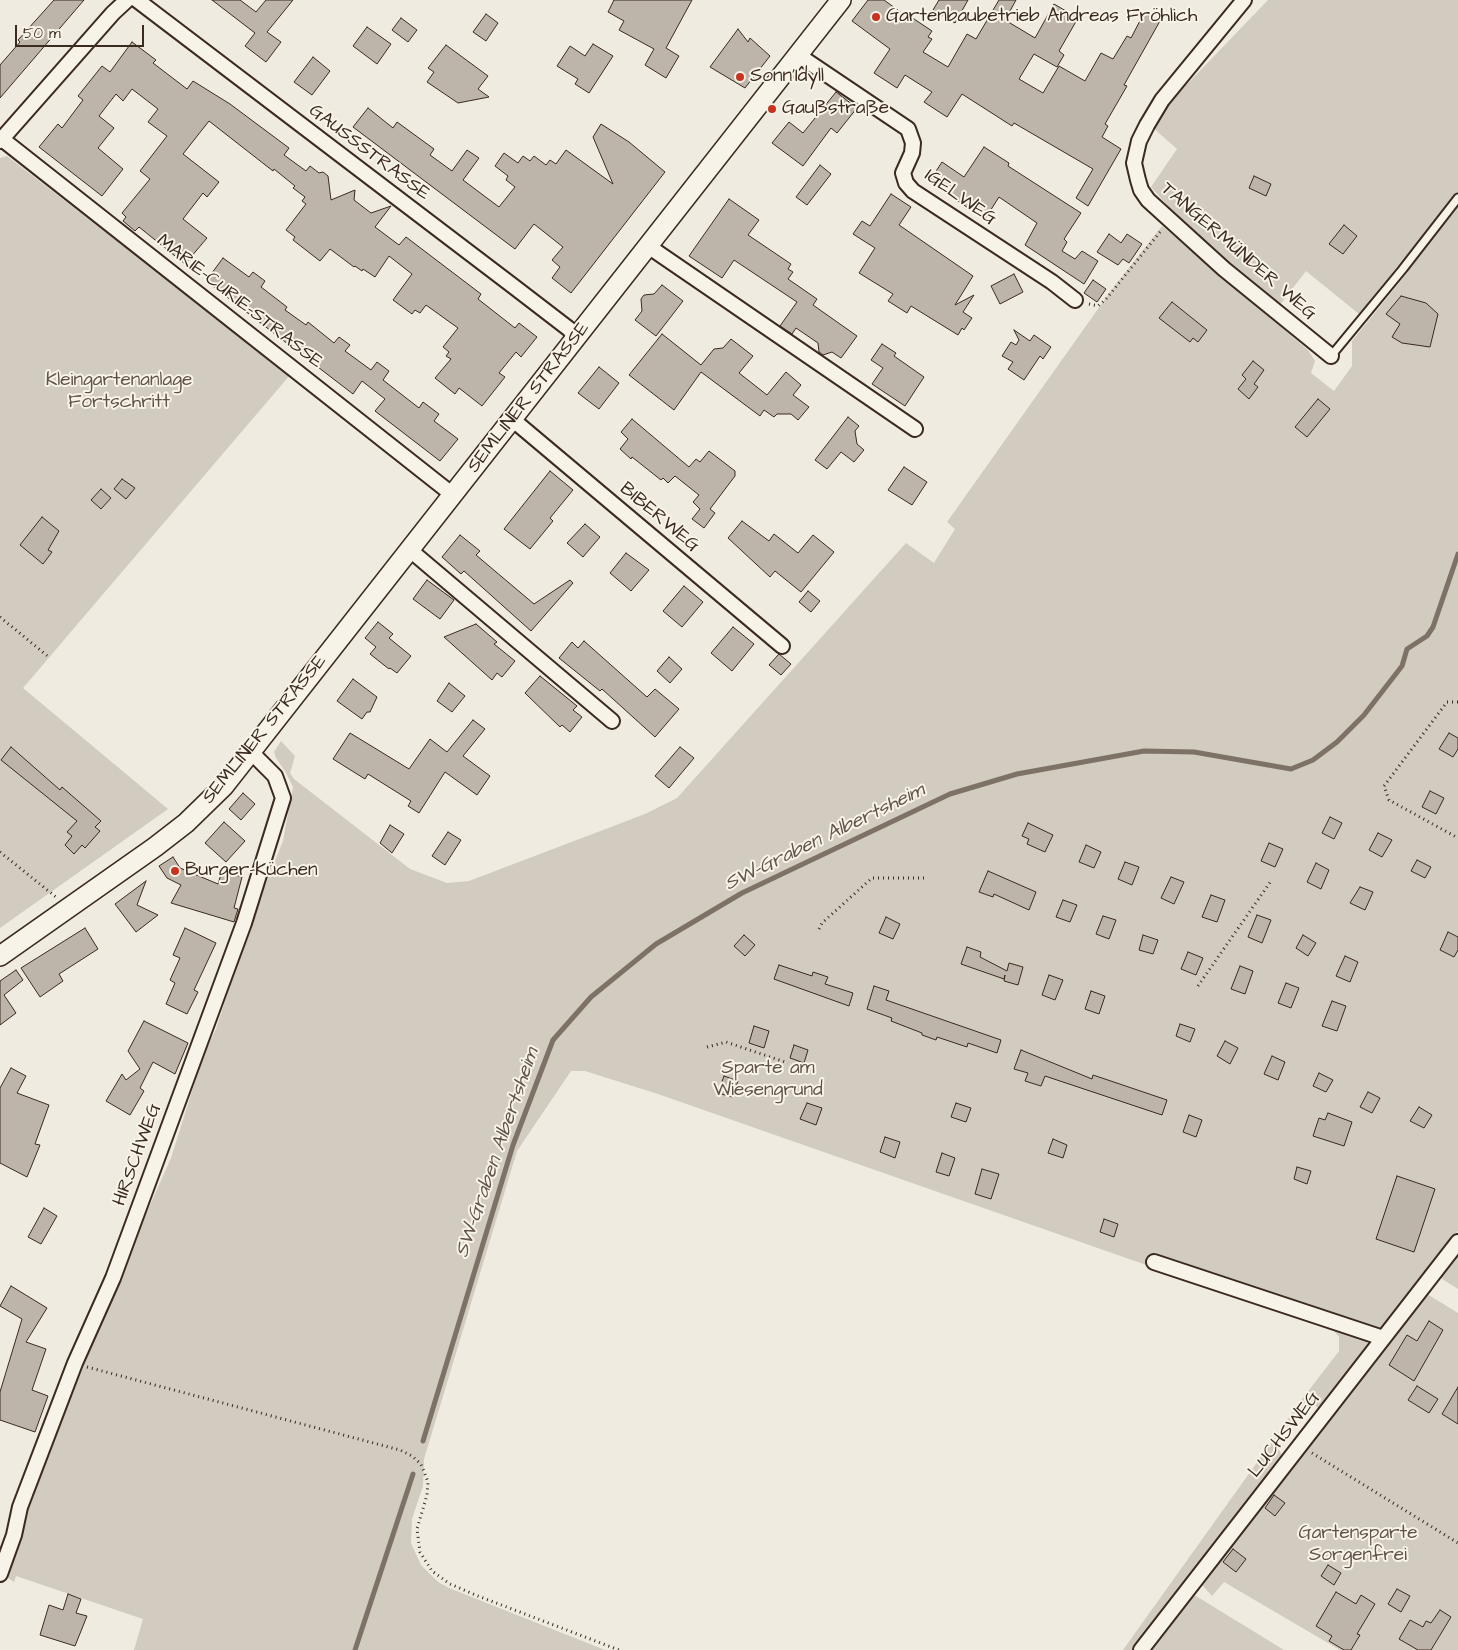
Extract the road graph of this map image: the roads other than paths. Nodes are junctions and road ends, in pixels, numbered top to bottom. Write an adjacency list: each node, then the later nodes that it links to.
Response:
1 (127, 0): 6 (street)
2 (137, 0): 10 (street, GAUSSSTRASSE)
3 (842, 0): 5 (street, SEMLINER STRASSE)
4 (1244, 0): 11 (street, TANGERMÜNDER WEG)
5 (798, 55): 8 (street, SEMLINER STRASSE); 9 (street, IGELWEG)
6 (1, 140): 14 (street, MARIE-CURIE-STRASSE)
7 (1458, 198): 11 (lane, TANGERMÜNDER WEG)
8 (648, 246): 10 (street, SEMLINER STRASSE); 13 (street)
9 (1075, 300)
10 (576, 338): 12 (street, SEMLINER STRASSE)
11 (1331, 356)
12 (512, 419): 14 (street, SEMLINER STRASSE); 16 (street, BIBERWEG)
13 (915, 429)
14 (453, 495): 15 (street, SEMLINER STRASSE)
15 (410, 550): 17 (street); 18 (street, SEMLINER STRASSE)
16 (782, 646)
17 (612, 721)
18 (252, 753): 19 (street, SEMLINER STRASSE); 23 (street, HIRSCHWEG)
19 (0, 956)
20 (1458, 1242): 22 (street, LUCHSWEG)
21 (1154, 1262): 22 (street)
22 (1382, 1338): 24 (street, LUCHSWEG)
23 (1, 1568)
24 (1141, 1650)

